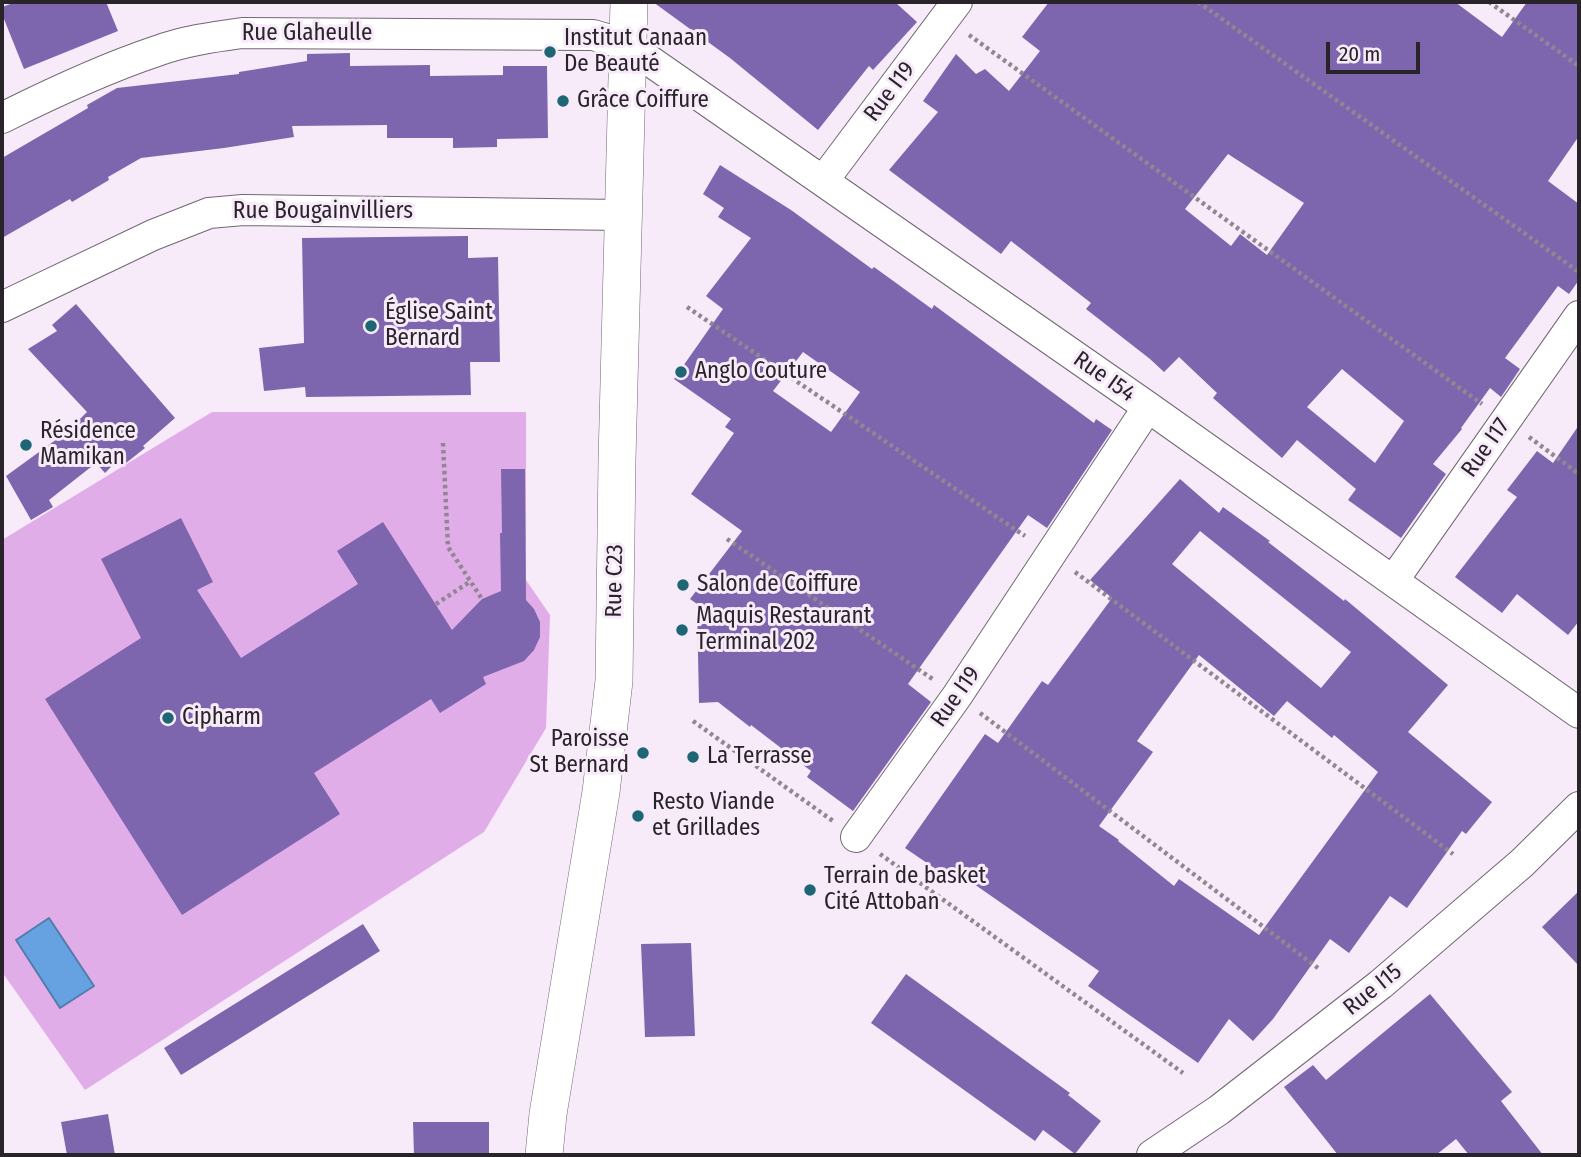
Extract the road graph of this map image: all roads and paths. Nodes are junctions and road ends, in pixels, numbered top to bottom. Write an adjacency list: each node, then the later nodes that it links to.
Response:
1 (629, 2): 5 (street, Rue C23)
2 (1198, 2): 10 (path)
3 (1489, 2): 6 (path)
4 (951, 10): 8 (street, Rue I19); 14 (path)
5 (627, 45): 7 (street, Rue Glaheulle); 8 (street, Rue I54); 9 (street, Rue C23)
6 (1579, 66)
7 (2, 118)
8 (823, 181): 13 (street, Rue I54)
9 (623, 215): 11 (street, Rue Bougainvilliers); 29 (street, Rue C23)
10 (1579, 272)
11 (2, 307)
12 (1579, 316): 14 (street, Rue I17)
13 (1148, 408): 18 (street, Rue I54); 22 (street, Rue I19)
14 (1505, 420): 16 (path); 18 (street, Rue I17)
15 (443, 443): 19 (path)
16 (1579, 474)
17 (727, 539): 22 (path)
18 (1393, 580): 23 (street, Rue I54)
19 (471, 581): 20 (path); 21 (path)
20 (482, 599)
21 (436, 604)
22 (957, 696): 26 (street, Rue I19); 27 (path)
23 (1579, 713)
24 (693, 721): 26 (path)
25 (1579, 807): 30 (street, Rue I15)
26 (856, 837): 28 (path)
27 (1318, 968)
28 (1183, 1073)
29 (544, 1155)
30 (1152, 1155)

